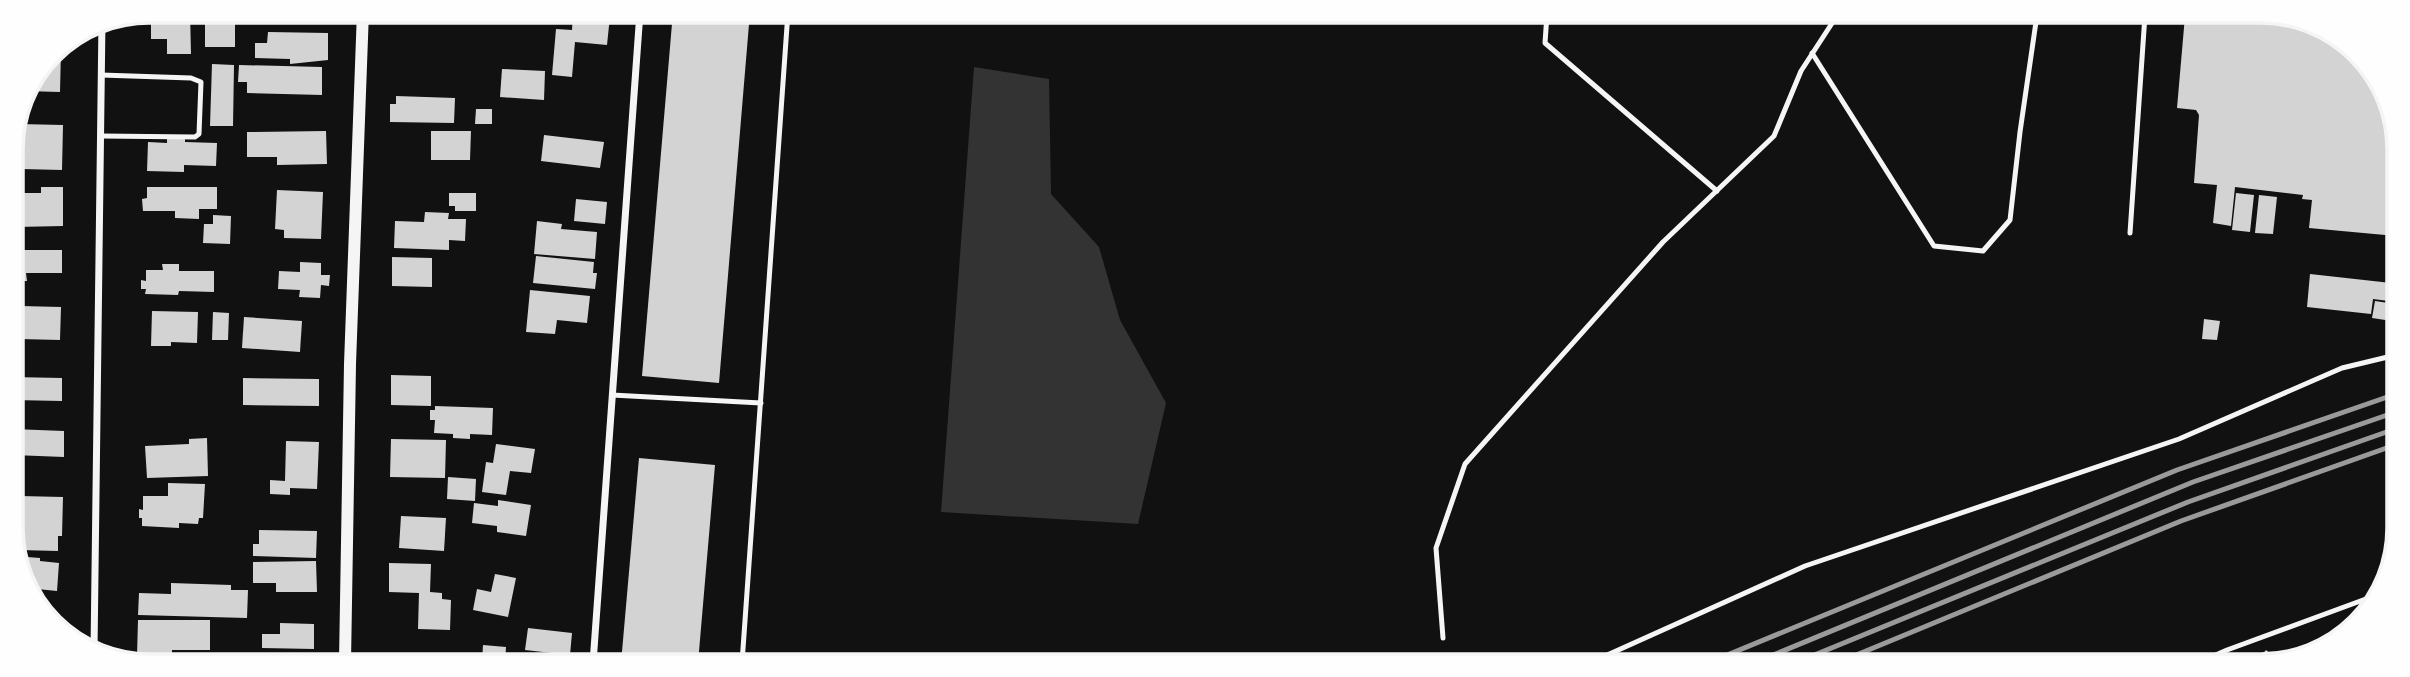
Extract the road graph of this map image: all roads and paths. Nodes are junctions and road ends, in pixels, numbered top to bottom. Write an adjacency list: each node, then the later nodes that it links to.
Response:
1 (363, 23): 20 (street)
2 (639, 23): 15 (street)
3 (787, 23): 16 (lane)
4 (1546, 23): 12 (lane)
5 (1832, 23): 9 (lane)
6 (2036, 23): 9 (lane)
7 (2144, 23): 13 (lane)
8 (102, 32): 10 (street)
9 (1812, 53): 12 (lane)
10 (101, 75): 11 (street); 11 (lane)
11 (101, 136): 19 (street)
12 (1717, 191): 18 (lane)
13 (2130, 233)
14 (2387, 357): 23 (lane)
15 (612, 395): 16 (lane); 21 (street)
16 (761, 402): 22 (lane)
17 (2365, 599): 24 (lane)
18 (1443, 638)
19 (94, 641)
20 (345, 654)
21 (594, 654)
22 (743, 654)
23 (1610, 654)
24 (2218, 654)

